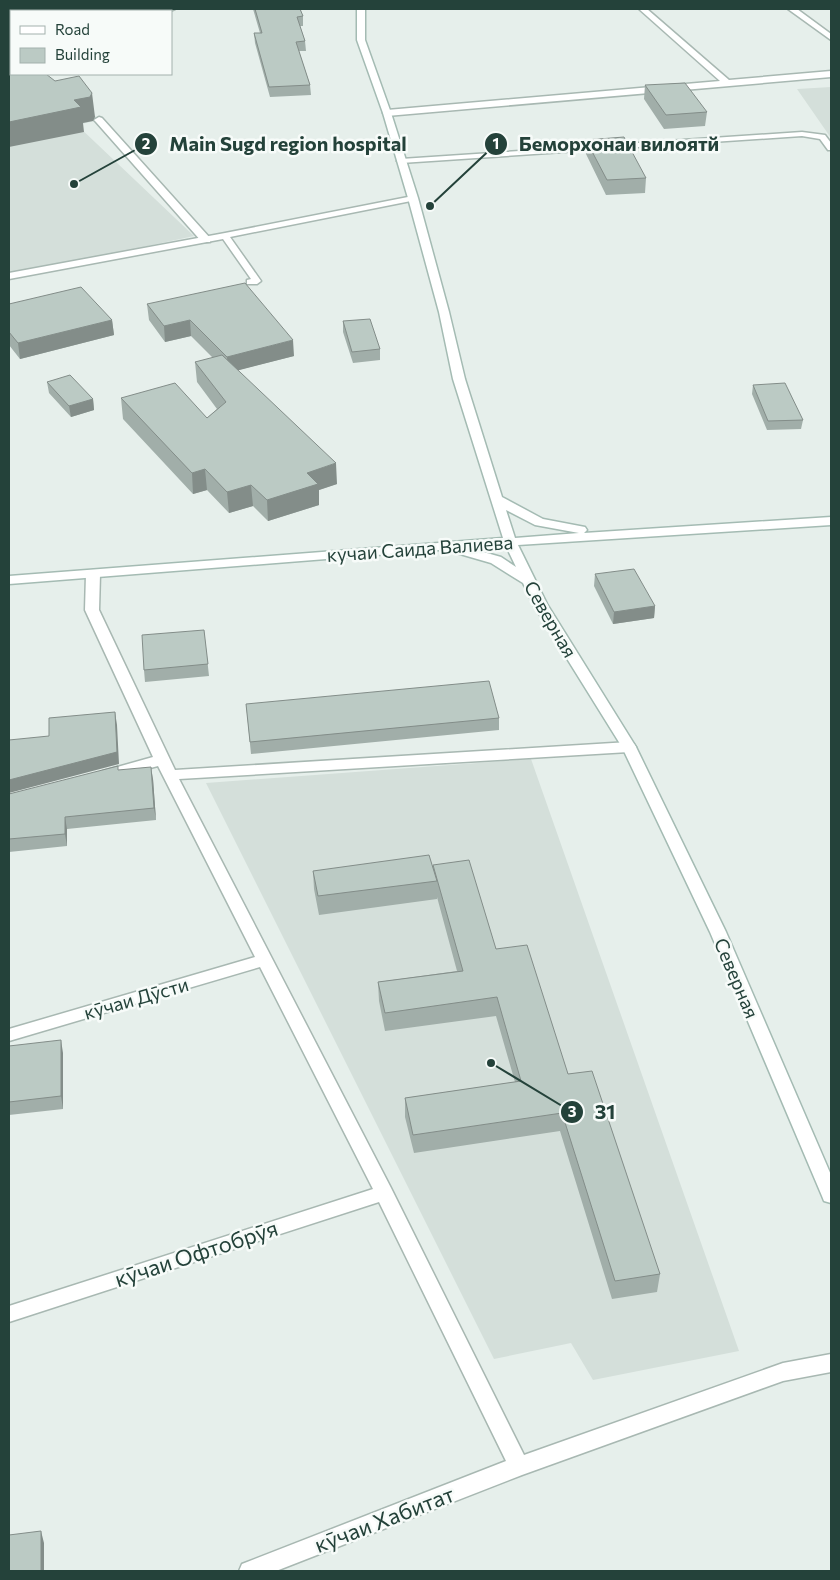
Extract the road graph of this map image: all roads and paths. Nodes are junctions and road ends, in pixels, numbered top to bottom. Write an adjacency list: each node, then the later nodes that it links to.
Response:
1 (361, 9): 7 (street, Северная)
2 (643, 9): 6 (street)
3 (792, 9): 4 (street)
4 (831, 38)
5 (831, 74): 6 (street)
6 (728, 84): 7 (street)
7 (387, 113): 10 (street, Северная)
8 (99, 120): 13 (street)
9 (831, 148): 10 (lane)
10 (400, 162): 11 (street, Северная)
11 (413, 198): 12 (lane); 16 (street, Северная)
12 (225, 236): 13 (lane); 15 (lane)
13 (206, 240): 14 (lane)
14 (9, 276)
15 (250, 282)
16 (496, 499): 18 (street); 19 (street, Северная)
17 (831, 521): 18 (street, кучаи Саида Валиева)
18 (612, 534): 19 (street, кучаи Саида Валиева)
19 (510, 541): 20 (street, кучаи Саида Валиева); 23 (street, Северная)
20 (444, 546): 21 (street, кучаи Саида Валиева); 23 (street)
21 (93, 574): 22 (street, кучаи Саида Валиева); 25 (street)
22 (9, 580)
23 (528, 581): 24 (street, Северная)
24 (630, 747): 25 (street); 30 (street, Северная)
25 (166, 768): 26 (street); 27 (street)
26 (95, 778)
27 (263, 960): 28 (street, кӯчаи Дӯсти); 29 (street)
28 (9, 1035)
29 (384, 1193): 31 (street, кӯчаи Офтобрӯя); 33 (street)
30 (831, 1196)
31 (9, 1314)
32 (831, 1363): 33 (street, кӯчаи Хабитат)
33 (519, 1466): 34 (street, кӯчаи Хабитат)
34 (250, 1571)

